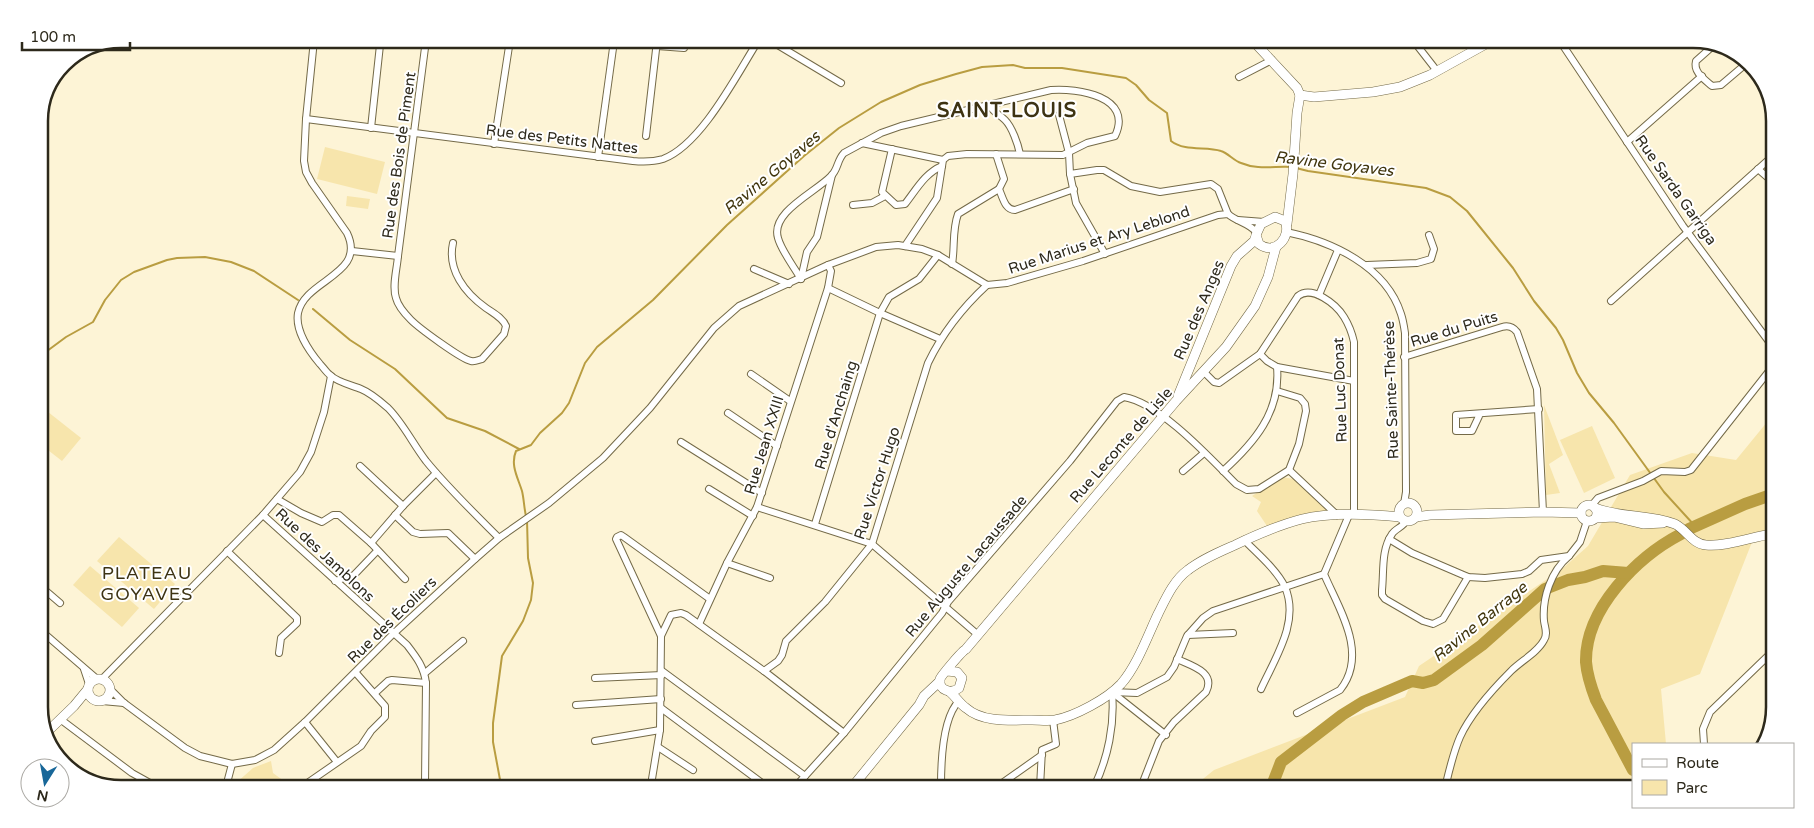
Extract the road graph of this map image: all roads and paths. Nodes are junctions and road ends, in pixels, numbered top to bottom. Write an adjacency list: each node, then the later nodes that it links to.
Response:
1 (313, 48): 23 (street)
2 (380, 48): 24 (street)
3 (425, 48): 25 (street, Rue des Bois de Piment)
4 (509, 48): 29 (street)
5 (613, 48): 34 (street)
6 (656, 48): 26 (street)
7 (754, 48): 34 (street, Rue des Petits Nattes)
8 (783, 48): 19 (street)
9 (1260, 48): 14 (main road)
10 (1419, 48): 16 (street)
11 (1479, 48): 16 (main road)
12 (1565, 48): 27 (street, Rue Sarda Garriga)
13 (1709, 49): 17 (street)
14 (1272, 60): 18 (street); 20 (main road)
15 (1742, 66): 17 (street)
16 (1437, 71): 20 (main road)
17 (1702, 76): 27 (street)
18 (1239, 77)
19 (840, 84)
20 (1300, 95): 44 (main road)
21 (990, 106): 28 (street); 31 (street); 33 (street)
22 (1059, 115): 31 (street)
23 (306, 119): 24 (street, Rue des Petits Nattes); 58 (street)
24 (371, 128): 25 (street, Rue des Petits Nattes)
25 (414, 133): 29 (street, Rue des Petits Nattes); 61 (street, Rue des Bois de Piment)
26 (646, 136)
27 (1627, 142): 51 (street, Rue Sarda Garriga)
28 (862, 143): 30 (street); 39 (street)
29 (494, 144): 34 (street, Rue des Petits Nattes)
30 (892, 149): 36 (street); 43 (street)
31 (1069, 153): 33 (street); 38 (street)
32 (996, 154): 33 (street); 36 (street); 41 (street)
33 (1020, 154)
34 (598, 157)
35 (1766, 162): 37 (street)
36 (942, 163): 43 (street); 55 (street)
37 (1758, 169): 40 (street); 51 (street)
38 (1070, 174): 42 (street); 46 (street)
39 (832, 176): 66 (street); 66 (street)
40 (1766, 176)
41 (999, 189): 42 (street); 63 (street)
42 (1074, 189): 59 (street)
43 (885, 196): 45 (street)
44 (1290, 198): 47 (main road); 50 (main road)
45 (853, 205)
46 (1228, 214): 48 (street); 59 (street, Rue Marius et Ary Leblond)
47 (1274, 217): 49 (main road); 50 (main road)
48 (1234, 220): 49 (street); 52 (street)
49 (1264, 222): 52 (main road)
50 (1287, 228): 56 (main road); 57 (street, Rue Sainte-Thérèse)
51 (1688, 231): 71 (street); 73 (street, Rue Sarda Garriga)
52 (1256, 234): 56 (main road); 85 (main road, Rue des Anges)
53 (1429, 235): 64 (street)
54 (453, 243): 61 (street)
55 (905, 246): 60 (street); 62 (street)
56 (1276, 247): 78 (main road, Rue Leconte de Lisle)
57 (1338, 250): 64 (street, Rue Sainte-Thérèse); 70 (street)
58 (352, 251): 61 (street, Rue des Bois de Piment); 81 (street)
59 (1105, 254): 68 (street, Rue Marius et Ary Leblond)
60 (938, 255): 63 (street); 72 (street, Rue d'Anchaing)
61 (398, 256)
62 (828, 264): 66 (street); 69 (street, Rue Jean XXIII)
63 (952, 264): 68 (street)
64 (1367, 265): 76 (street, Rue Sainte-Thérèse)
65 (754, 270): 67 (street)
66 (801, 279): 67 (street)
67 (789, 284): 117 (street, Rue des Écoliers)
68 (987, 285): 74 (street, Rue Victor Hugo)
69 (828, 288): 72 (street); 84 (street, Rue Jean XXIII)
70 (1318, 295): 75 (street, Rue Luc Donat); 82 (street, Rue Luc Donat)
71 (1611, 301)
72 (880, 313): 74 (street); 115 (street, Rue d'Anchaing)
73 (1766, 337)
74 (940, 339): 121 (street, Rue Victor Hugo)
75 (1260, 354): 77 (street); 78 (street)
76 (1404, 357): 86 (street, Rue du Puits); 104 (street, Rue Sainte-Thérèse)
77 (1277, 367): 82 (street); 83 (street)
78 (1204, 372): 85 (main road, Rue Leconte de Lisle)
79 (751, 374): 84 (street)
80 (1766, 375): 103 (street)
81 (330, 376): 97 (street); 100 (street)
82 (1354, 381): 111 (street, Rue Luc Donat)
83 (1278, 391): 94 (street); 96 (street)
84 (790, 401): 91 (street, Rue Jean XXIII)
85 (1176, 401): 89 (main road, Rue Leconte de Lisle)
86 (1539, 409): 88 (street); 105 (street, Rue du Puits)
87 (728, 414): 91 (street)
88 (1480, 414)
89 (1164, 416): 92 (street, Rue Auguste Lacaussade); 136 (street, Rue Auguste Lacaussade); 140 (main road, Rue Leconte de Lisle)
90 (681, 442): 99 (street)
91 (777, 446): 99 (street, Rue Jean XXIII)
92 (1204, 453): 95 (street); 96 (street, Rue Auguste Lacaussade)
93 (360, 466): 101 (street)
94 (1289, 470): 96 (street, Rue Auguste Lacaussade); 110 (street)
95 (1183, 471)
96 (1222, 471)
97 (436, 473): 101 (street); 117 (street)
98 (709, 489): 112 (street)
99 (762, 493): 102 (street, Rue Jean XXIII)
100 (277, 499): 108 (street); 120 (street)
101 (403, 506): 109 (street)
102 (757, 507): 112 (street, Rue Jean XXIII); 115 (street)
103 (1594, 507): 106 (main road); 113 (main road); 114 (main road)
104 (1404, 511): 107 (main road); 107 (main road); 111 (main road); 118 (street)
105 (1542, 512): 106 (main road); 107 (main road)
106 (1581, 513): 113 (main road)
107 (1416, 514)
108 (263, 515): 122 (street); 131 (street, Rue des Jamblons)
109 (396, 515): 120 (street); 125 (street)
110 (1338, 515): 111 (main road); 119 (main road)
111 (1351, 515): 127 (street)
112 (754, 516): 126 (street, Rue Jean XXIII)
113 (1591, 520): 114 (main road); 124 (street)
114 (1668, 523): 116 (main road)
115 (816, 524): 121 (street)
116 (1766, 535)
117 (499, 538): 125 (street, Rue des Écoliers)
118 (1389, 539): 128 (street); 128 (street)
119 (1244, 540): 132 (street); 163 (main road)
120 (371, 543): 123 (street)
121 (872, 544): 136 (street); 150 (street, Rue Victor Hugo)
122 (227, 551): 146 (street); 157 (street)
123 (377, 551): 130 (street); 131 (street)
124 (1569, 556): 128 (street); 203 (street)
125 (475, 559): 139 (street, Rue des Écoliers)
126 (727, 562): 129 (street); 134 (street, Rue Jean XXIII)
127 (1324, 574): 132 (street); 173 (street)
128 (1468, 577)
129 (770, 578)
130 (405, 579)
131 (335, 582): 139 (street, Rue des Jamblons)
132 (1285, 586): 141 (street); 161 (street)
133 (48, 593): 135 (street)
134 (710, 600): 137 (street, Rue Jean XXIII); 143 (street)
135 (60, 603)
136 (945, 608): 140 (street); 180 (street, Rue Auguste Lacaussade)
137 (699, 624): 143 (street); 150 (street)
138 (1233, 633): 141 (street)
139 (393, 634): 151 (street, Rue des Écoliers); 152 (street, Rue des Jamblons)
140 (977, 634): 145 (main road, Rue Leconte de Lisle)
141 (1188, 635): 148 (street)
142 (48, 636): 157 (street)
143 (660, 636): 153 (street)
144 (463, 642): 152 (street)
145 (966, 649): 149 (main road, Rue Leconte de Lisle); 154 (main road, Rue Leconte de Lisle)
146 (279, 653)
147 (1766, 658): 183 (street)
148 (1177, 659): 163 (street); 181 (street)
149 (947, 671): 154 (main road); 156 (main road)
150 (764, 672): 180 (street)
151 (356, 673): 164 (street); 177 (street, Rue des Écoliers)
152 (425, 673): 158 (street)
153 (662, 673): 155 (street); 166 (street); 189 (street)
154 (959, 674): 159 (main road)
155 (595, 678)
156 (940, 681): 162 (main road); 170 (main road)
157 (94, 683): 160 (main road); 165 (main road); 171 (main road)
158 (426, 683): 164 (street); 193 (street)
159 (959, 688): 162 (main road); 174 (main road)
160 (110, 689): 165 (main road); 168 (street, Rue des Écoliers)
161 (1261, 689)
162 (948, 691): 167 (main road); 170 (main road)
163 (1112, 692): 176 (main road); 181 (street); 201 (street)
164 (375, 693): 186 (street)
165 (99, 700): 168 (street, Rue des Écoliers); 171 (main road)
166 (661, 700): 169 (street); 172 (street)
167 (959, 701): 174 (main road); 198 (street)
168 (124, 703): 187 (street, Rue des Écoliers)
169 (576, 705)
170 (919, 705): 197 (main road)
171 (74, 706): 175 (main road)
172 (661, 708): 179 (street); 195 (street)
173 (1297, 713)
174 (976, 715): 176 (main road)
175 (60, 719): 178 (main road); 190 (street)
176 (1053, 720): 185 (street)
177 (305, 722): 186 (street); 187 (street, Rue des Écoliers)
178 (50, 729)
179 (660, 730): 182 (street); 184 (street)
180 (844, 733): 189 (street, Rue Auguste Lacaussade)
181 (1166, 734): 202 (street)
182 (595, 741)
183 (1704, 743)
184 (658, 747): 188 (street); 194 (street)
185 (1042, 755): 199 (street); 200 (street)
186 (338, 762): 192 (street)
187 (232, 764): 191 (street)
188 (693, 770)
189 (804, 776): 196 (street, Rue Auguste Lacaussade)
190 (145, 780)
191 (228, 780)
192 (312, 780)
193 (425, 780)
194 (653, 780)
195 (758, 780)
196 (801, 780)
197 (858, 780)
198 (942, 780)
199 (1007, 780)
200 (1040, 780)
201 (1098, 780)
202 (1144, 780)
203 (1447, 780)

